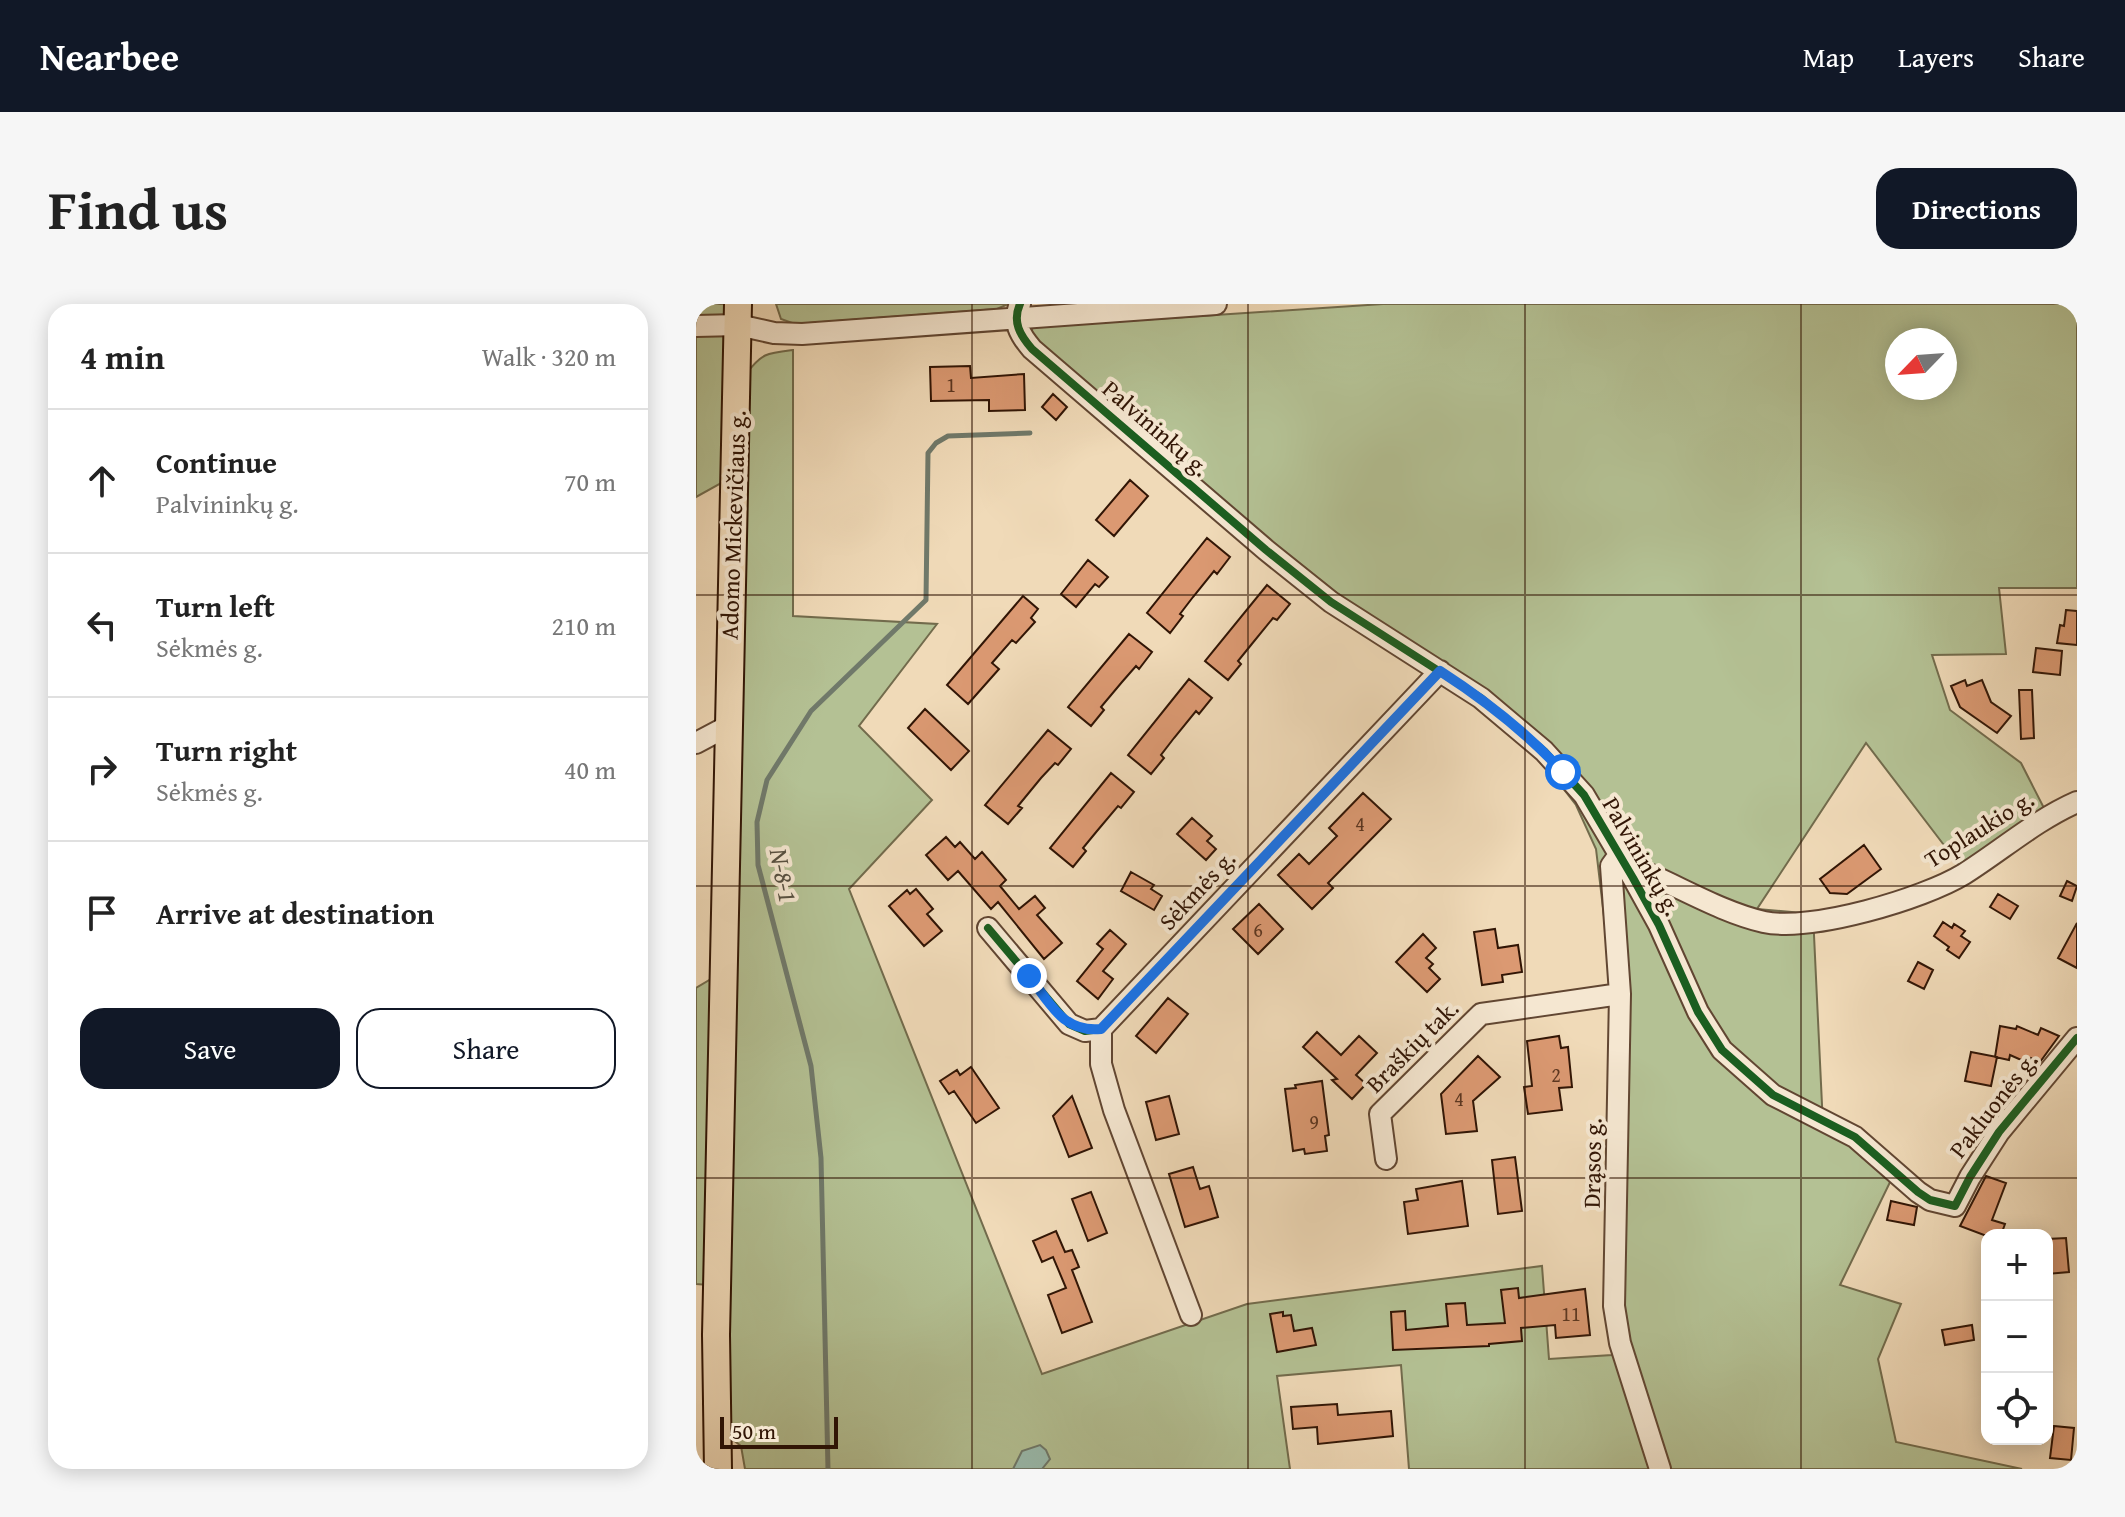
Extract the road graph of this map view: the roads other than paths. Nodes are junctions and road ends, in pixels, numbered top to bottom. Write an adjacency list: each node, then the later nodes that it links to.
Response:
1 (1216, 304): 2 (street)
2 (1018, 311): 3 (street); 5 (street, Palvininkų g.)
3 (738, 314): 4 (street); 6 (main road, Adomo Mickevičiaus g.)
4 (696, 326)
5 (1440, 671): 9 (street, Palvininkų g.); 13 (street, Sėkmės g.)
6 (728, 726): 7 (street); 18 (main road, Adomo Mickevičiaus g.)
7 (696, 743)
8 (2077, 802): 10 (street, Toplaukio g.)
9 (1619, 855): 10 (street, Palvininkų g.); 12 (street, Drąsos g.)
10 (1633, 878): 16 (street, Palvininkų g.)
11 (988, 928): 13 (street)
12 (1620, 994): 15 (street, Braškių tak.); 19 (street, Drąsos g.)
13 (1101, 1029): 17 (street)
14 (2077, 1038): 16 (street, Pakluonės g.)
15 (1386, 1159)
16 (1955, 1206)
17 (1191, 1315)
18 (718, 1469)
19 (1660, 1469)

